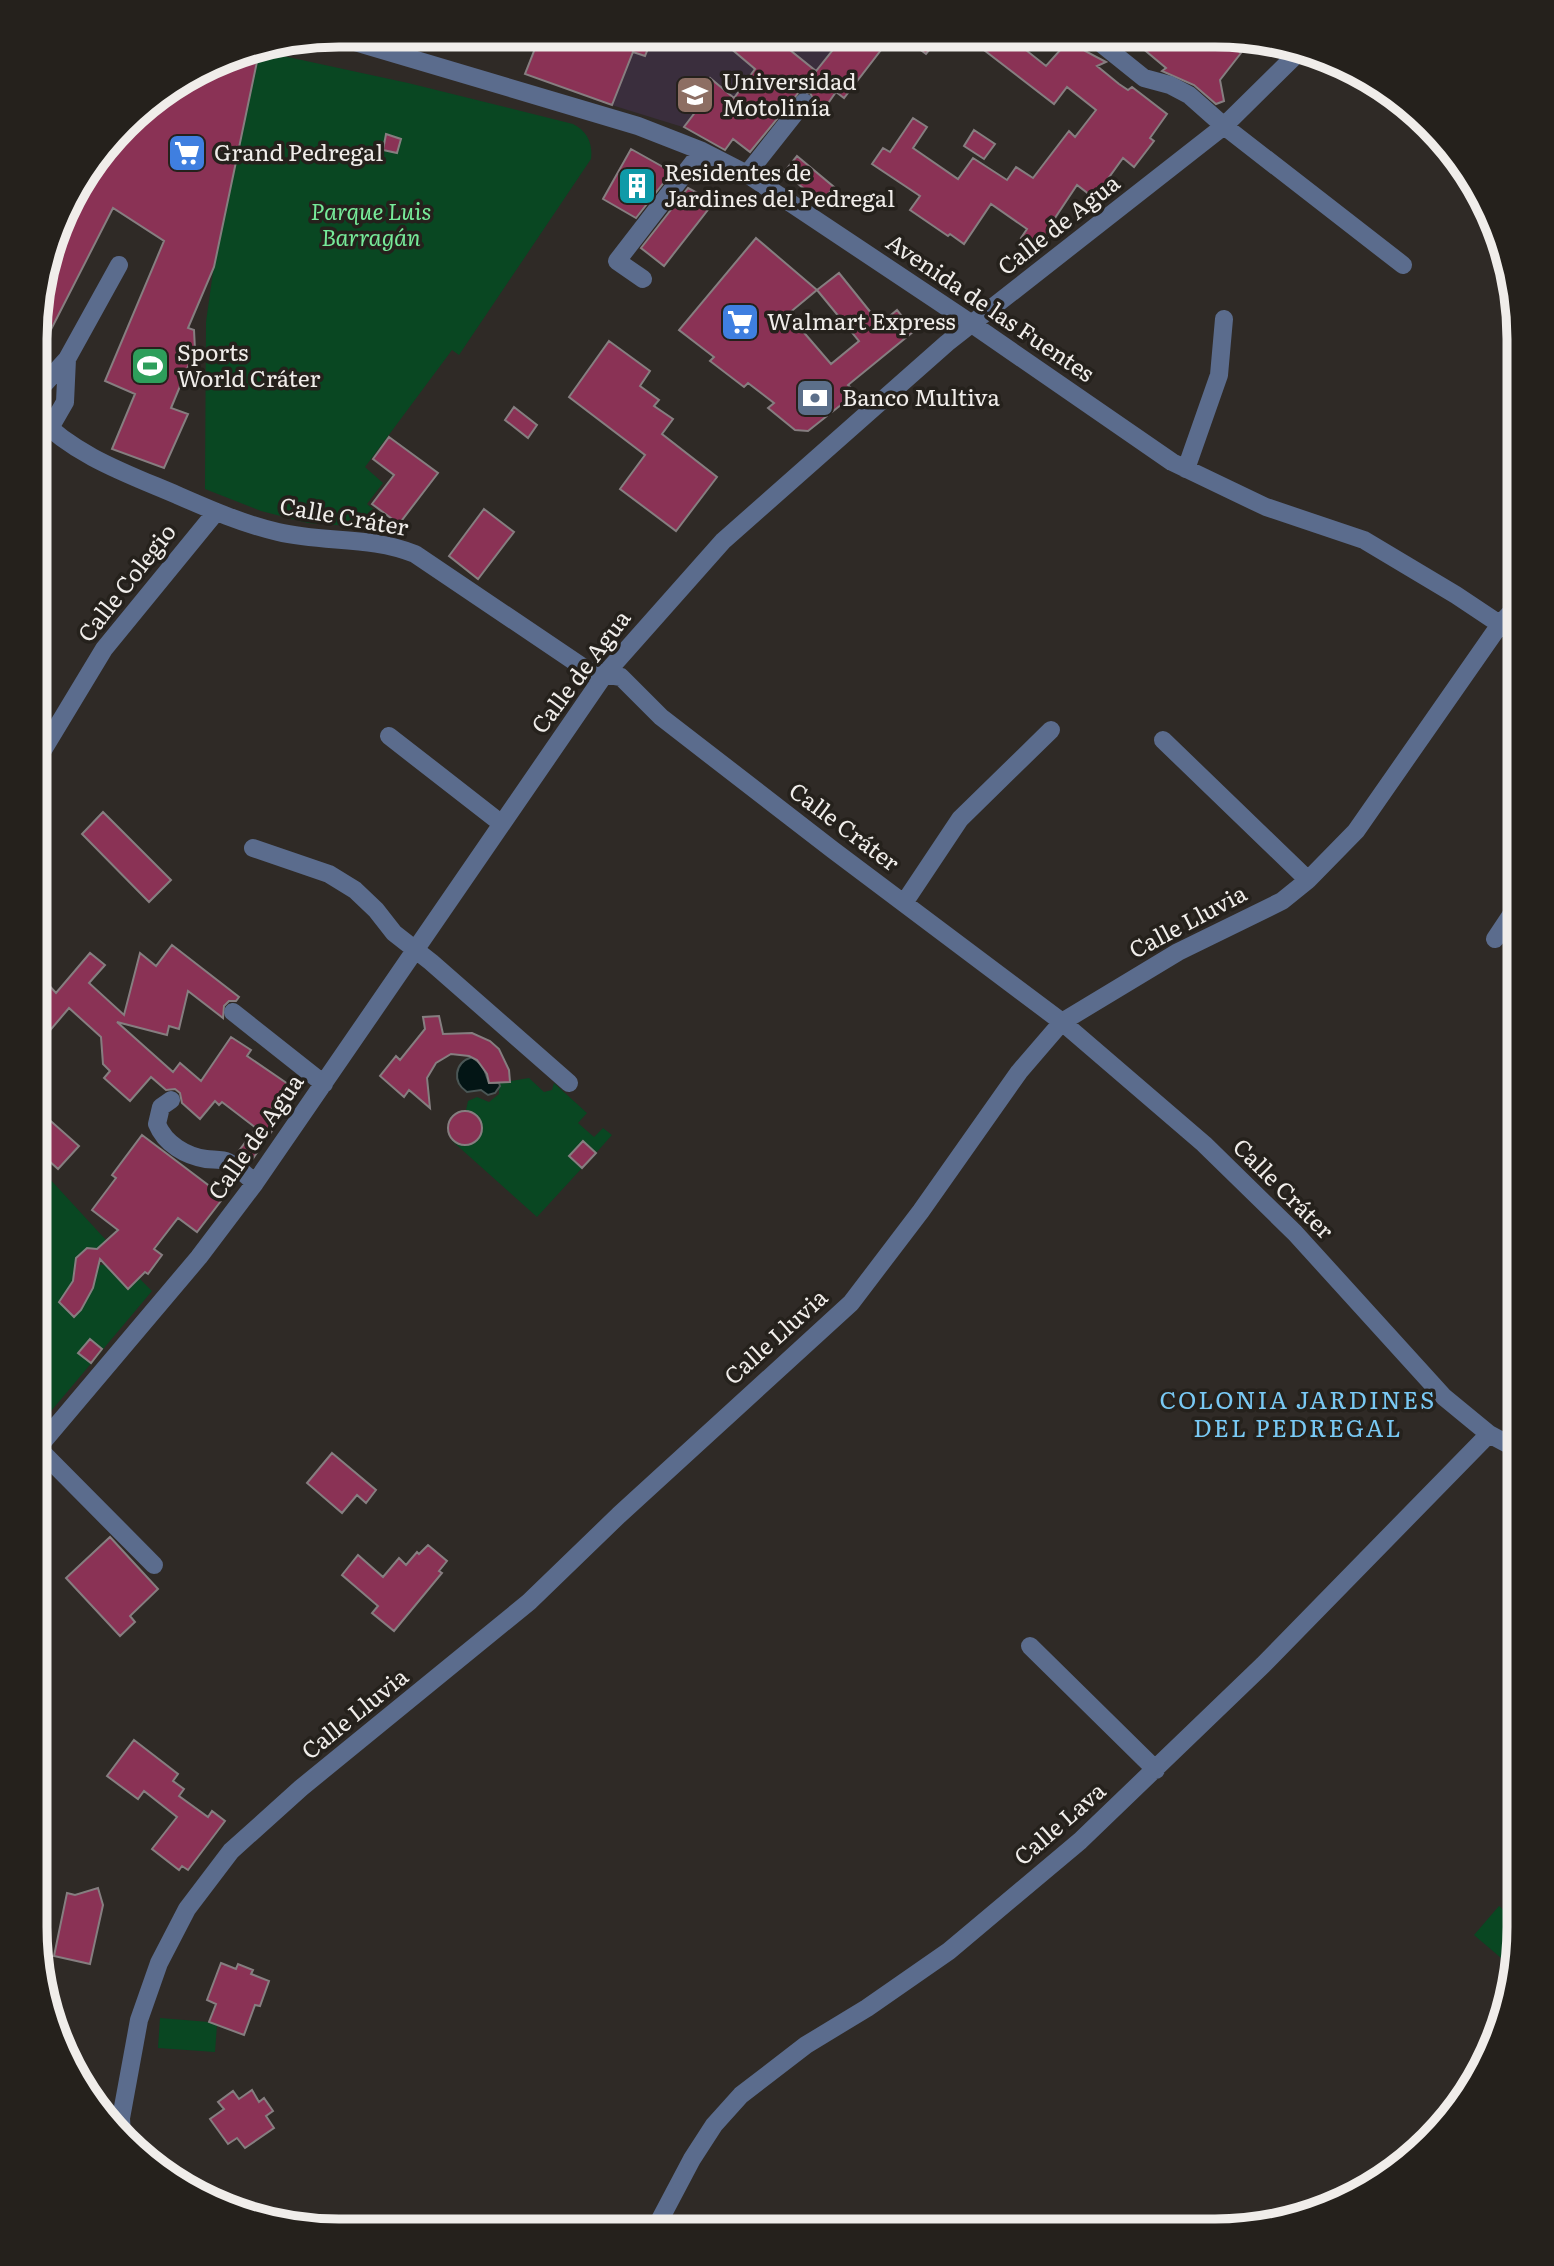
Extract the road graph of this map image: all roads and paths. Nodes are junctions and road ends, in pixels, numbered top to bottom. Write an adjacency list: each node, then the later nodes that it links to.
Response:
1 (372, 47): 6 (street, Avenida de las Fuentes)
2 (1105, 47): 5 (street)
3 (1293, 58): 5 (street, Calle de Agua)
4 (804, 102): 7 (street)
5 (1224, 126): 9 (street); 12 (street, Calle de Agua)
6 (702, 151): 7 (street, Avenida de las Fuentes); 10 (street)
7 (747, 174): 12 (street, Avenida de las Fuentes)
8 (119, 265): 13 (street)
9 (1403, 265)
10 (643, 279)
11 (1224, 319): 17 (street)
12 (972, 324): 17 (street, Avenida de las Fuentes); 22 (street, Calle de Agua)
13 (67, 359): 14 (street); 15 (street)
14 (47, 380)
15 (47, 419)
16 (47, 424): 18 (street, Calle Cráter)
17 (1186, 469): 20 (street, Avenida de las Fuentes)
18 (216, 512): 22 (street, Calle Cráter); 26 (street, Calle Colegio)
19 (1507, 617): 20 (street, Calle Lluvia)
20 (1501, 623): 21 (street, Avenida de las Fuentes); 29 (street, Calle Lluvia)
21 (1507, 628)
22 (605, 674): 27 (street, Calle de Agua); 30 (street, Calle Cráter)
23 (1051, 730): 30 (street)
24 (389, 736): 27 (street)
25 (1163, 740): 29 (street)
26 (47, 743)
27 (502, 824): 33 (street, Calle de Agua)
28 (253, 848): 33 (street)
29 (1308, 880): 35 (street, Calle Lluvia)
30 (904, 903): 35 (street, Calle Cráter)
31 (1507, 920): 32 (street)
32 (1494, 939)
33 (415, 951): 36 (street); 37 (street, Calle de Agua)
34 (233, 1012): 37 (street)
35 (1062, 1022): 40 (street, Calle Cráter); 47 (street, Calle Lluvia)
36 (569, 1083)
37 (324, 1084): 39 (street, Calle de Agua)
38 (171, 1100): 39 (street)
39 (255, 1183): 41 (street, Calle de Agua)
40 (1489, 1434): 42 (street, Calle Cráter); 46 (street, Calle Lava)
41 (47, 1437)
42 (1507, 1444)
43 (47, 1459): 44 (street)
44 (154, 1565)
45 (1030, 1646): 46 (street)
46 (1156, 1770): 48 (street, Calle Lava)
47 (121, 2120)
48 (661, 2219)

